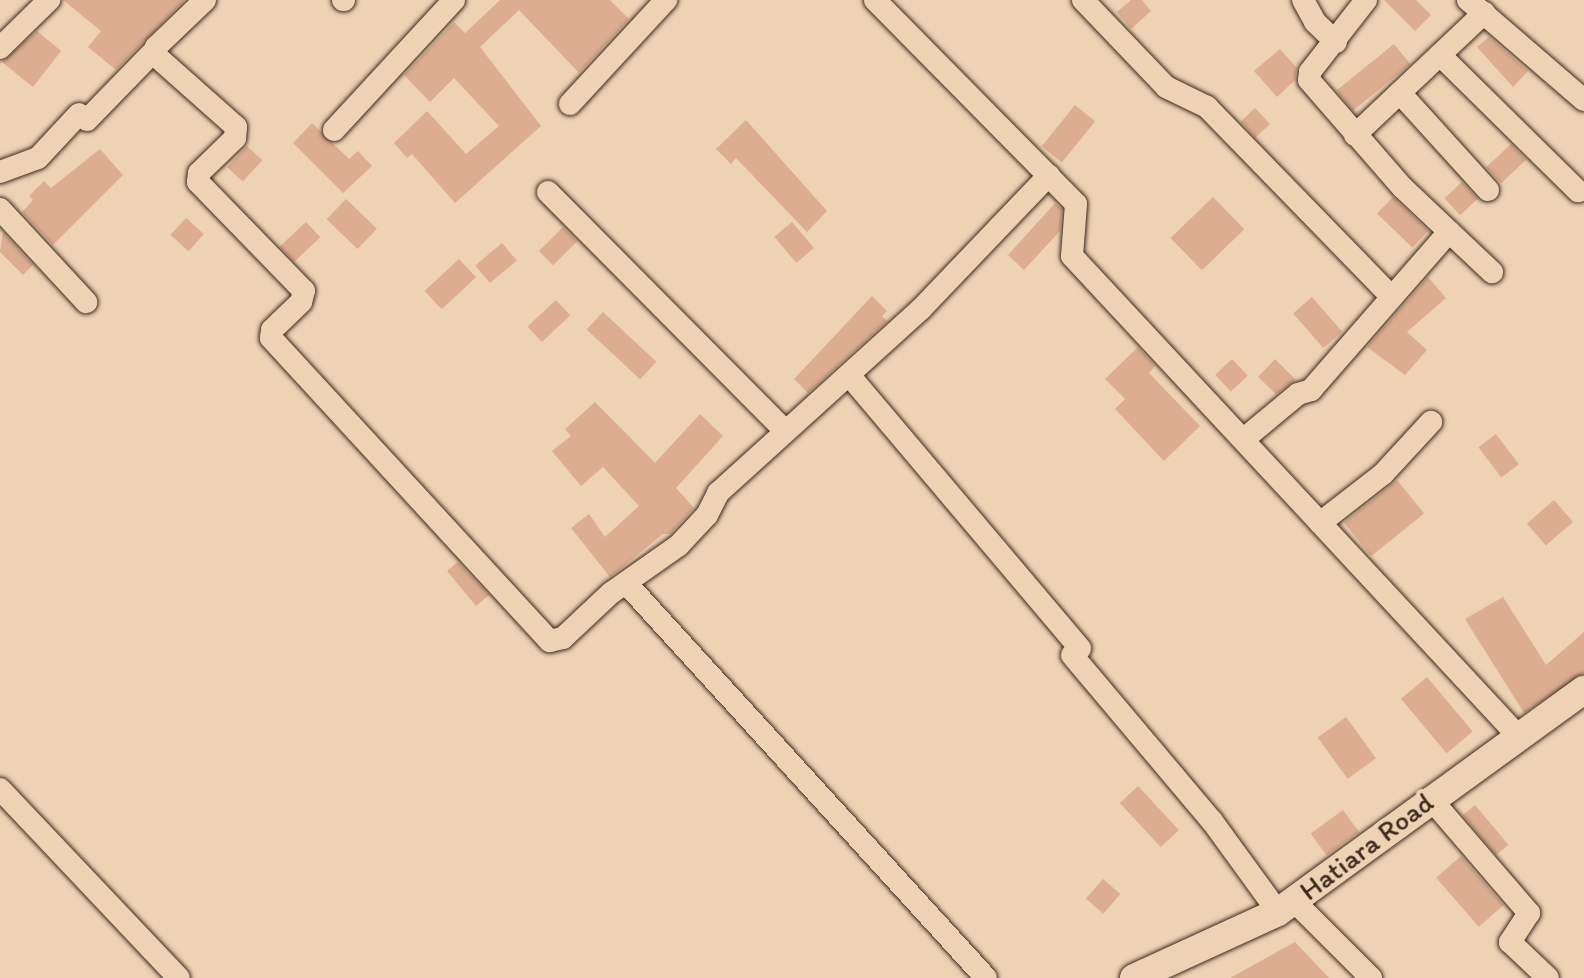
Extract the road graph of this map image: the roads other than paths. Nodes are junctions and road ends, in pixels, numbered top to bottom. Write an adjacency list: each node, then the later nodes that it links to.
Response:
1 (49, 0): 11 (street)
2 (205, 0): 12 (street)
3 (454, 0): 17 (street)
4 (666, 0): 16 (street)
5 (875, 0): 20 (street)
6 (1083, 0): 27 (street)
7 (1303, 0): 10 (street)
8 (1366, 0): 10 (street)
9 (1476, 6): 13 (street); 15 (street)
10 (1336, 42): 18 (street)
11 (0, 48)
12 (154, 51): 19 (street); 34 (street)
13 (1440, 55): 14 (street); 22 (street)
14 (1400, 93): 18 (street); 21 (street)
15 (1584, 100)
16 (570, 104)
17 (334, 130)
18 (1355, 135): 25 (street)
19 (0, 172)
20 (1049, 175): 29 (street); 32 (street)
21 (1488, 190)
22 (1578, 191)
23 (548, 192): 31 (street)
24 (0, 209): 28 (street)
25 (1449, 232): 26 (street); 27 (street)
26 (1492, 272)
27 (1391, 296): 32 (street)
28 (86, 302)
29 (849, 375): 31 (street); 39 (street)
30 (1431, 422): 33 (street)
31 (785, 431): 34 (street)
32 (1244, 439): 33 (street)
33 (1320, 523): 36 (street)
34 (626, 583): 41 (street)
35 (1582, 695): 36 (street, Hatiara Road)
36 (1521, 739): 38 (street, Hatiara Road)
37 (0, 789): 40 (street)
38 (1430, 798): 39 (street, Hatiara Road); 44 (street)
39 (1286, 906): 42 (street, Hatiara Road); 43 (street)
40 (179, 978)
41 (986, 978)
42 (1134, 978)
43 (1371, 978)
44 (1548, 978)

